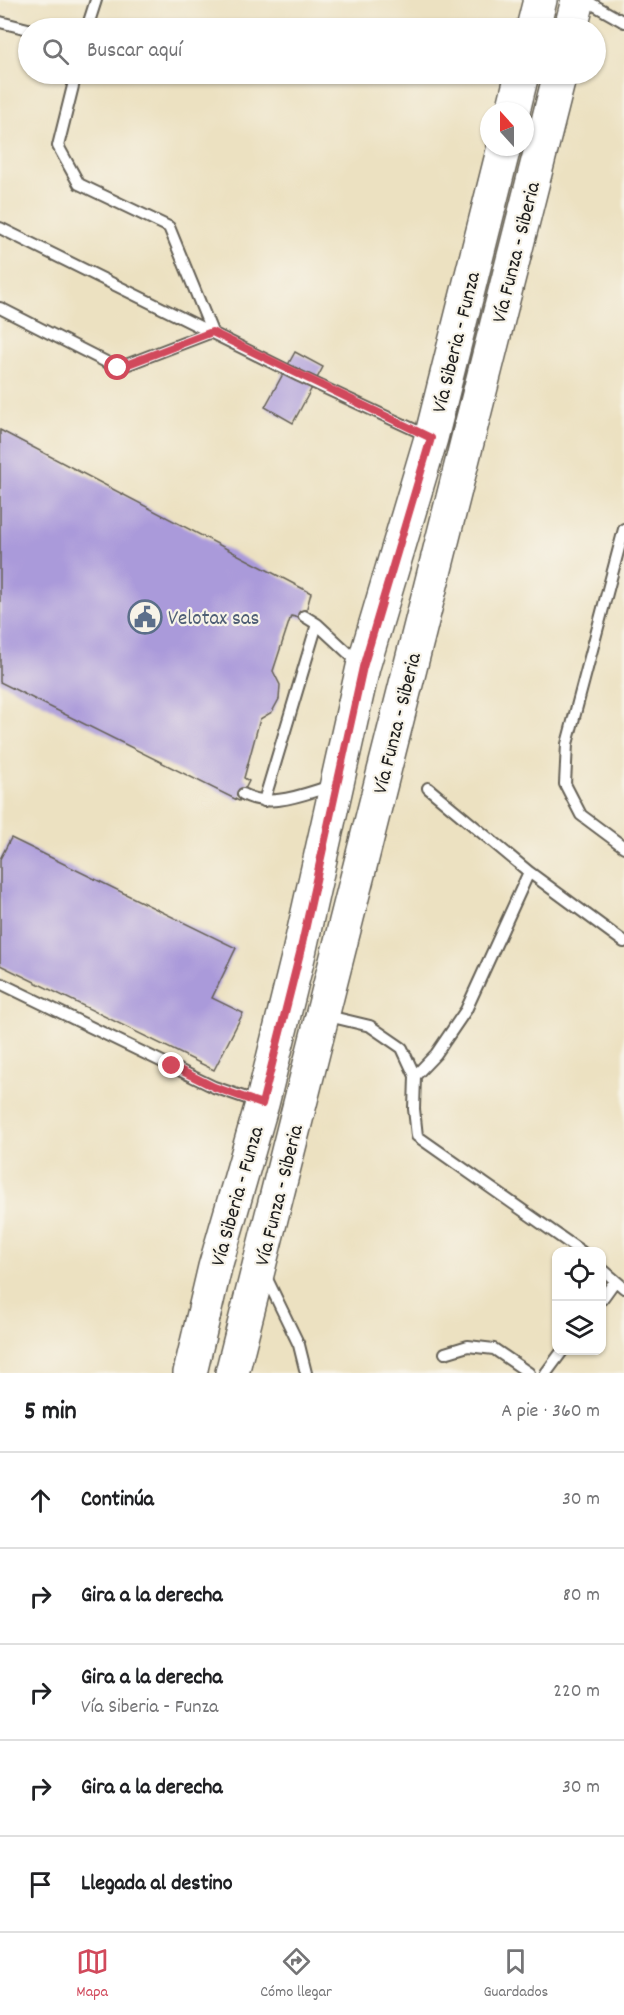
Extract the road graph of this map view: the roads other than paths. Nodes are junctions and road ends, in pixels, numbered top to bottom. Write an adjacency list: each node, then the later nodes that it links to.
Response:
1 (96, 0): 5 (lane)
2 (540, 0): 6 (main road)
3 (578, 0): 7 (main road)
4 (585, 0): 9 (lane)
5 (90, 18)
6 (536, 18)
7 (574, 18)
8 (0, 22): 10 (lane)
9 (624, 22)
10 (18, 26)
11 (74, 84): 18 (lane)
12 (520, 84): 14 (main road)
13 (557, 84): 32 (main road, Vía Funza - Siberia)
14 (515, 102)
15 (502, 156): 19 (main road, Vía Siberia - Funza)
16 (0, 228): 18 (lane)
17 (0, 308): 18 (lane)
18 (212, 332): 19 (lane)
19 (431, 438): 23 (main road, Vía Siberia - Funza)
20 (624, 529): 28 (lane)
21 (304, 616): 22 (lane)
22 (317, 624): 23 (lane); 27 (lane)
23 (363, 667): 24 (main road, Vía Siberia - Funza)
24 (337, 784): 27 (lane); 34 (main road, Vía Siberia - Funza)
25 (428, 788): 29 (lane)
26 (243, 794): 27 (lane)
27 (264, 801)
28 (624, 847)
29 (529, 872): 30 (lane); 33 (lane)
30 (624, 942)
31 (0, 983): 34 (lane)
32 (323, 1015): 33 (lane); 36 (main road, Vía Funza - Siberia)
33 (415, 1076): 35 (lane)
34 (262, 1104): 42 (main road, Vía Siberia - Funza)
35 (576, 1247)
36 (262, 1257): 43 (main road, Vía Funza - Siberia); 44 (lane)
37 (606, 1272): 38 (lane)
38 (620, 1284): 39 (lane)
39 (606, 1296)
40 (445, 1353): 45 (lane)
41 (559, 1355): 46 (lane)
42 (190, 1373)
43 (232, 1373)
44 (306, 1373)
45 (529, 1373)
46 (546, 1373)

